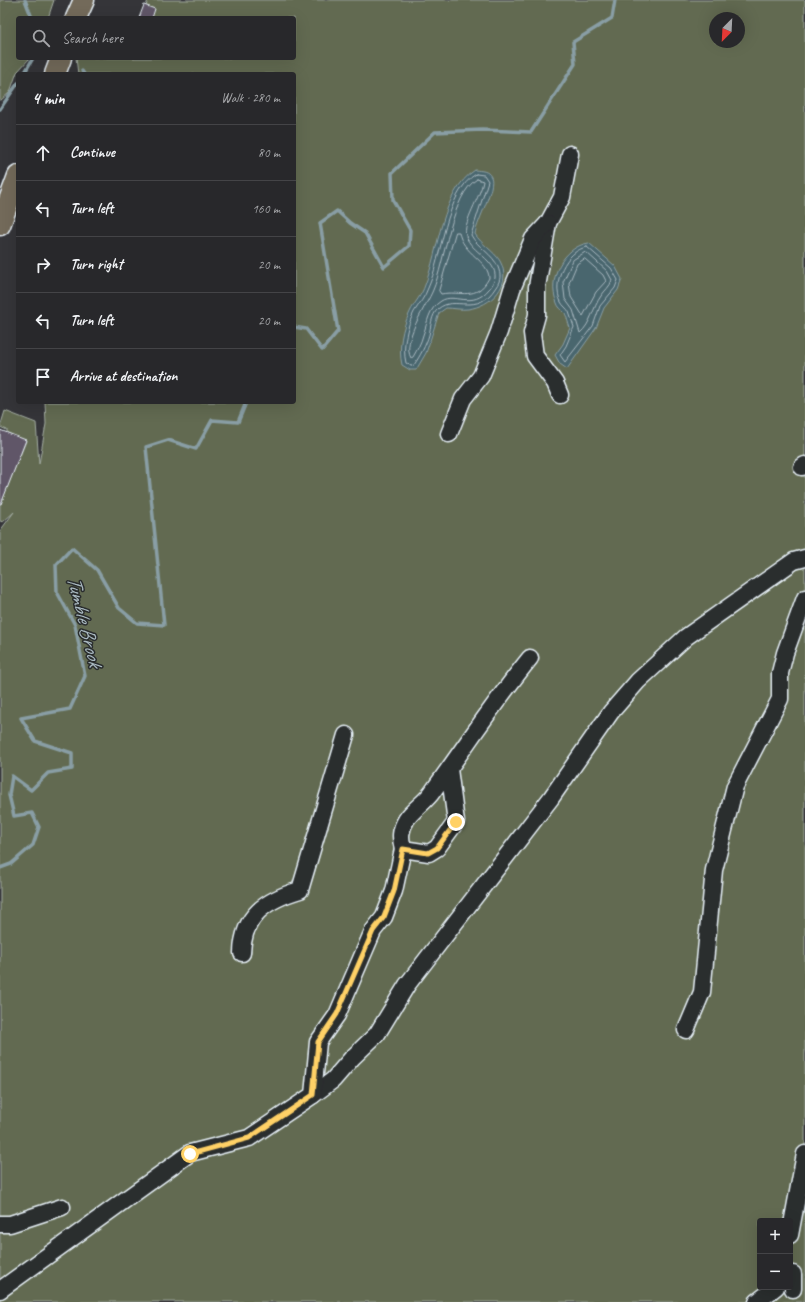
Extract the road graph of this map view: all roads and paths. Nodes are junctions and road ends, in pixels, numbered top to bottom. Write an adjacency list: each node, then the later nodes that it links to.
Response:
1 (84, 0): 2 (main road)
2 (77, 16)
3 (60, 60): 4 (main road)
4 (56, 72)
5 (570, 154): 7 (lane)
6 (16, 181): 8 (main road)
7 (548, 223): 9 (lane); 10 (lane)
8 (0, 225)
9 (560, 395)
10 (449, 434)
11 (805, 558): 19 (lane)
12 (805, 598): 18 (lane)
13 (530, 658): 15 (lane)
14 (346, 734): 17 (lane)
15 (449, 768): 16 (lane); 16 (lane)
16 (403, 849): 19 (lane)
17 (242, 953)
18 (686, 1030)
19 (313, 1095): 24 (lane)
20 (805, 1154): 22 (lane)
21 (62, 1206): 23 (lane)
22 (793, 1219)
23 (0, 1224)
24 (0, 1290)
25 (772, 1290): 26 (lane)
26 (757, 1302)

